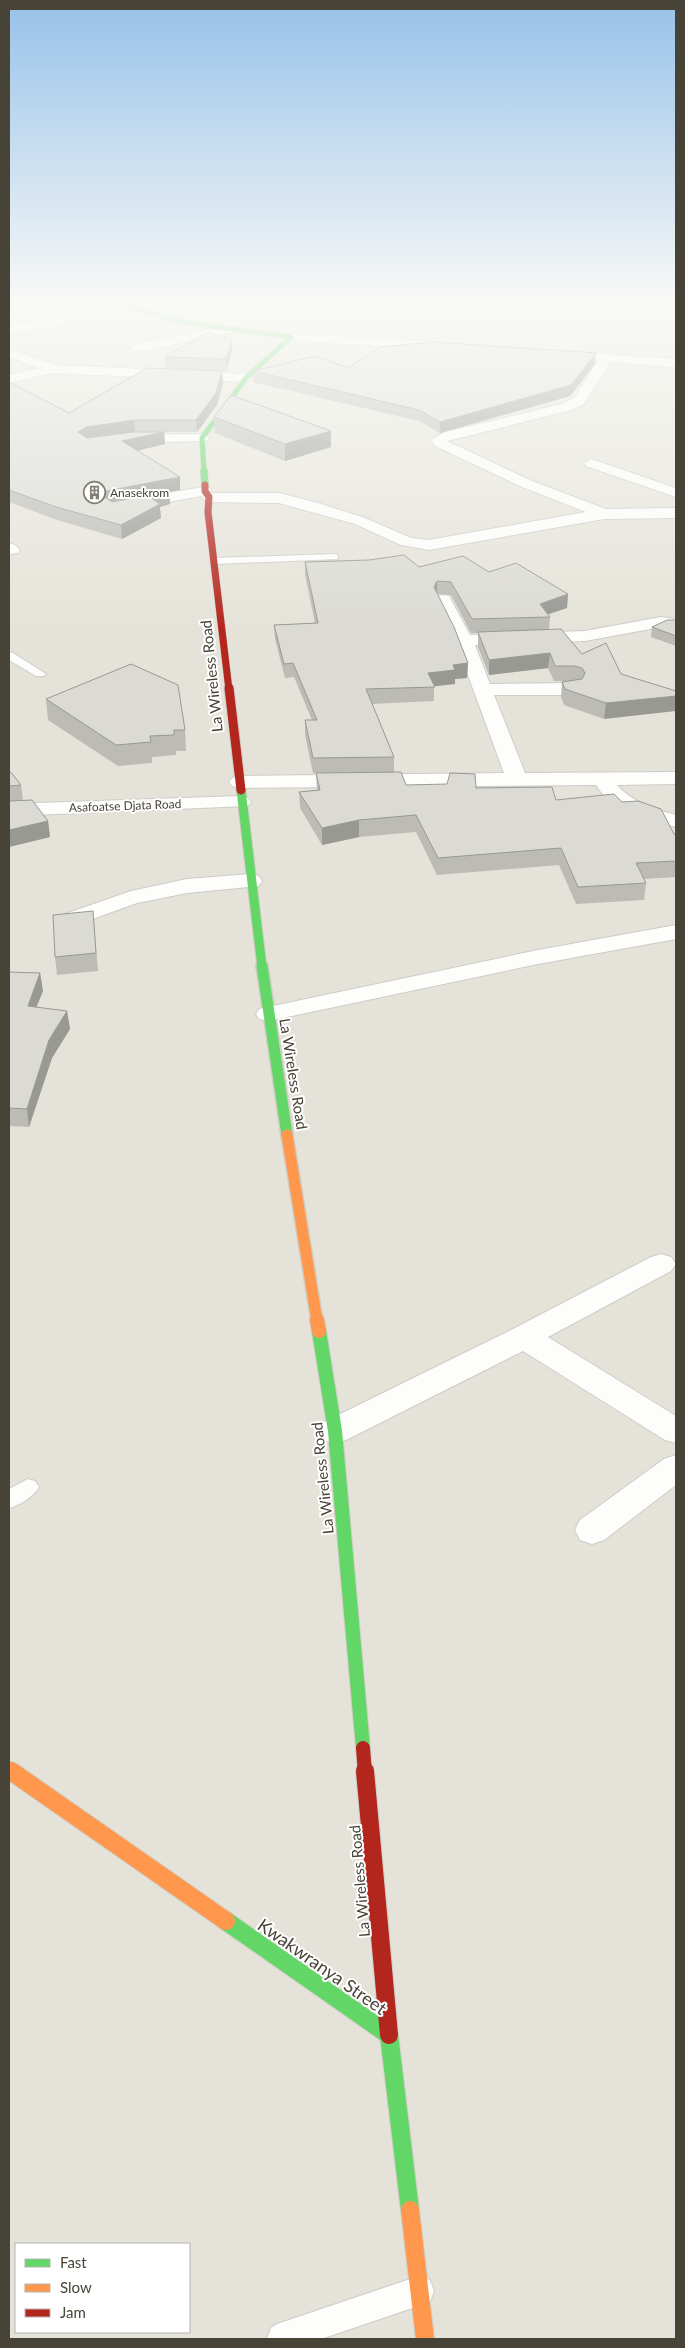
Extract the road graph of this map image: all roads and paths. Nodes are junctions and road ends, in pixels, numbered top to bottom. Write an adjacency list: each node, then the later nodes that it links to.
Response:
1 (222, 411): 3 (street)
2 (556, 411): 10 (street)
3 (202, 438): 4 (street); 7 (street, La Wireless Road)
4 (112, 441)
5 (591, 463): 6 (street)
6 (676, 493)
7 (207, 494): 8 (street); 10 (street); 12 (street, La Wireless Road)
8 (121, 506)
9 (676, 513): 10 (street)
10 (604, 514)
11 (334, 557): 12 (lane)
12 (214, 561): 23 (street, La Wireless Road)
13 (443, 600): 15 (street)
14 (676, 624): 15 (street)
15 (464, 640): 19 (street)
16 (9, 655): 17 (lane)
17 (40, 674)
18 (573, 689): 19 (street)
19 (482, 690): 22 (street)
20 (603, 778): 21 (street, Asafoatse Djata Road); 22 (street, Asafoatse Djata Road); 25 (street)
21 (676, 778)
22 (517, 780): 23 (street, Asafoatse Djata Road)
23 (240, 792): 24 (street, Asafoatse Djata Road); 26 (street, La Wireless Road)
24 (9, 810)
25 (676, 821)
26 (251, 881): 27 (street); 29 (street, La Wireless Road)
27 (73, 919)
28 (676, 932): 29 (street)
29 (268, 1014): 32 (street, La Wireless Road)
30 (660, 1264): 31 (street)
31 (524, 1337): 32 (street); 33 (street)
32 (335, 1431): 39 (street, La Wireless Road)
33 (676, 1431)
34 (676, 1468): 37 (street)
35 (28, 1488): 36 (lane)
36 (9, 1500)
37 (592, 1530)
38 (9, 1770): 39 (street, Kwakwranya Street)
39 (389, 2035): 40 (street, Kwakwranya Street)
40 (420, 2291): 41 (lane); 42 (street, Kwakwranya Street)
41 (282, 2339)
42 (425, 2339)

